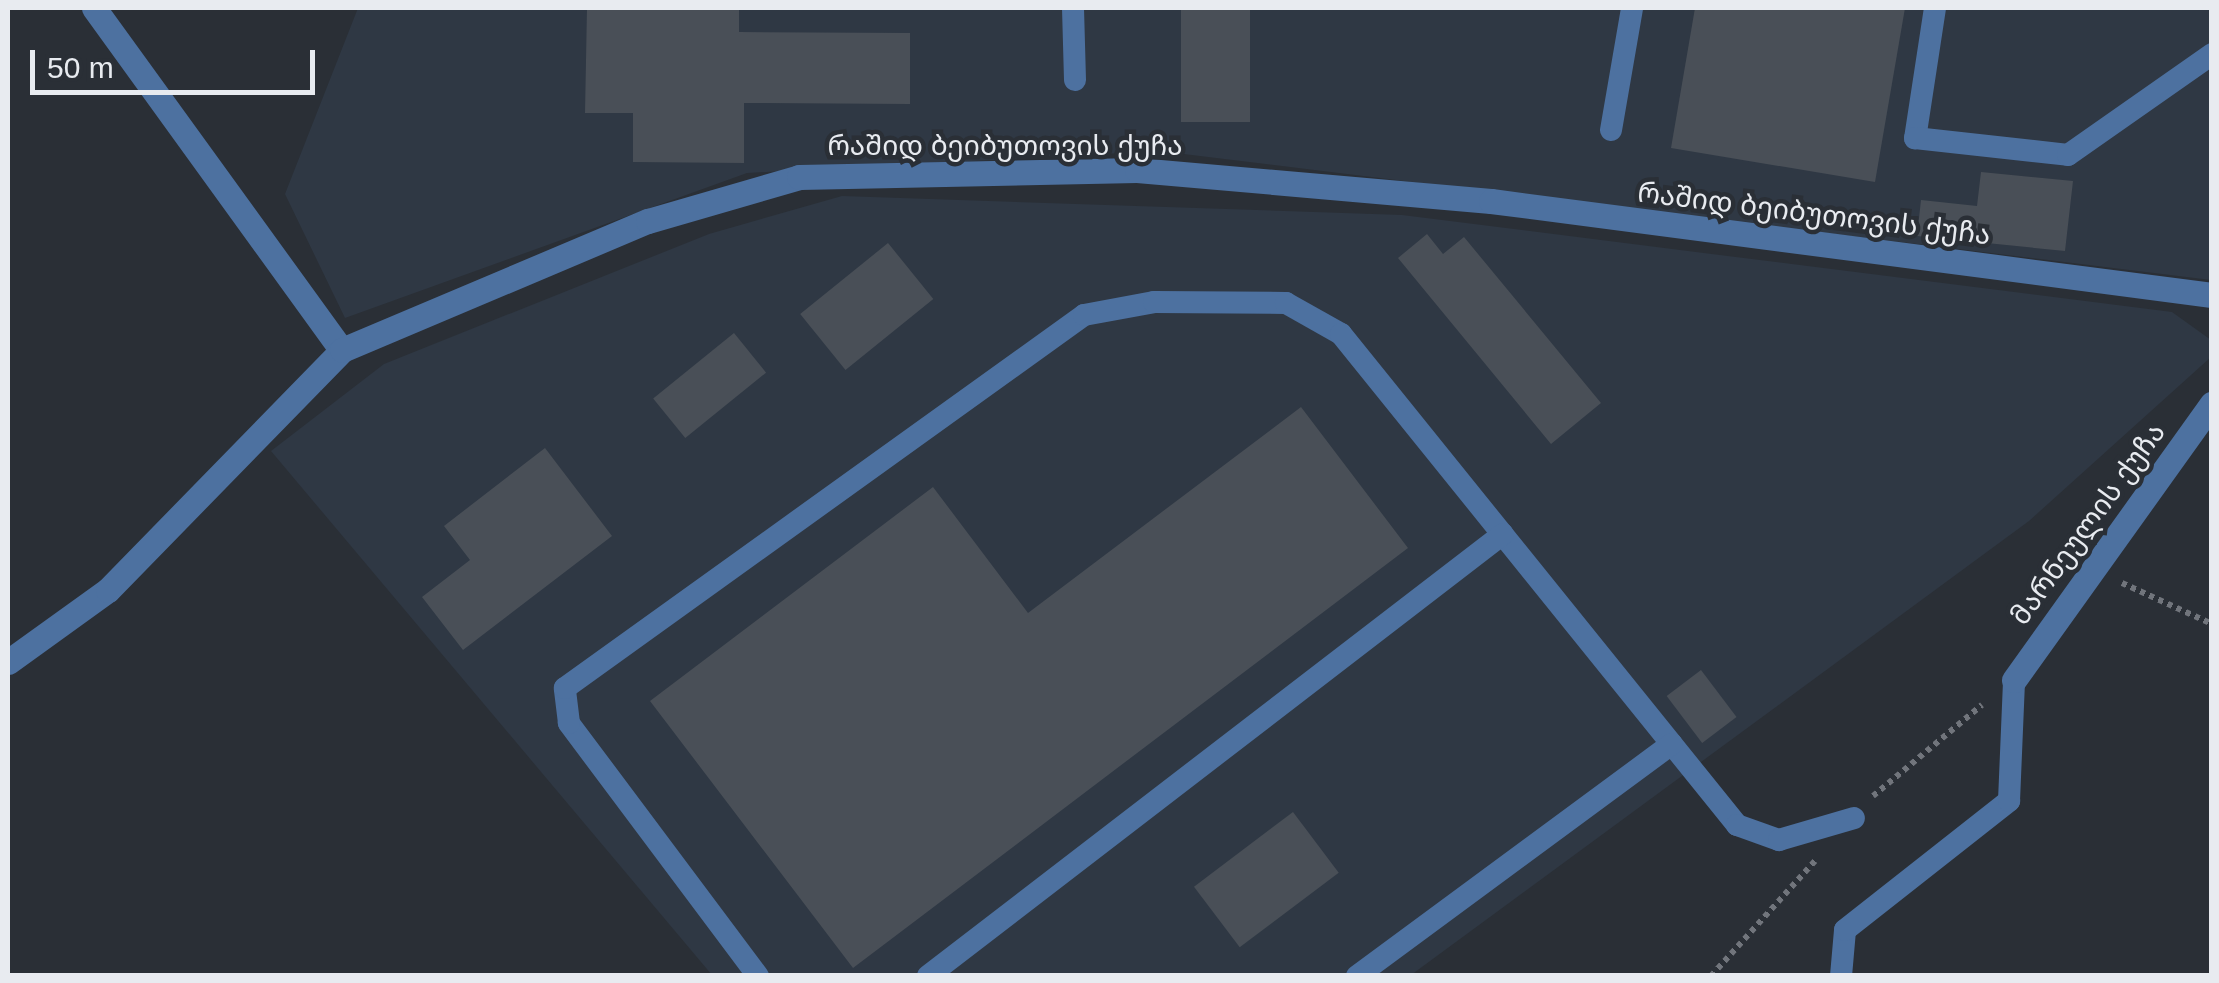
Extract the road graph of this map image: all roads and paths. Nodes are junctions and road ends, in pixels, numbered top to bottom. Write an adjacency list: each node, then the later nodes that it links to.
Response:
1 (94, 8): 9 (street)
2 (1073, 8): 6 (lane)
3 (1632, 8): 7 (lane)
4 (1936, 8): 5 (lane)
5 (2212, 54)
6 (1074, 80)
7 (1612, 130)
8 (2212, 295): 9 (street, რაშიდ ბეიბუთოვის ქუჩა)
9 (342, 350): 14 (street, რაშიდ ბეიბუთოვის ქუჩა)
10 (2212, 403): 12 (street, მარნეულის ქუჩა)
11 (1502, 534): 16 (lane); 18 (lane); 19 (lane)
12 (2090, 568): 13 (path); 15 (street, მარნეულის ქუჩა)
13 (2212, 624)
14 (8, 662)
15 (2014, 680): 21 (lane)
16 (1672, 744): 17 (lane); 20 (lane)
17 (1854, 818)
18 (758, 976)
19 (928, 976)
20 (1356, 976)
21 (1840, 976)

